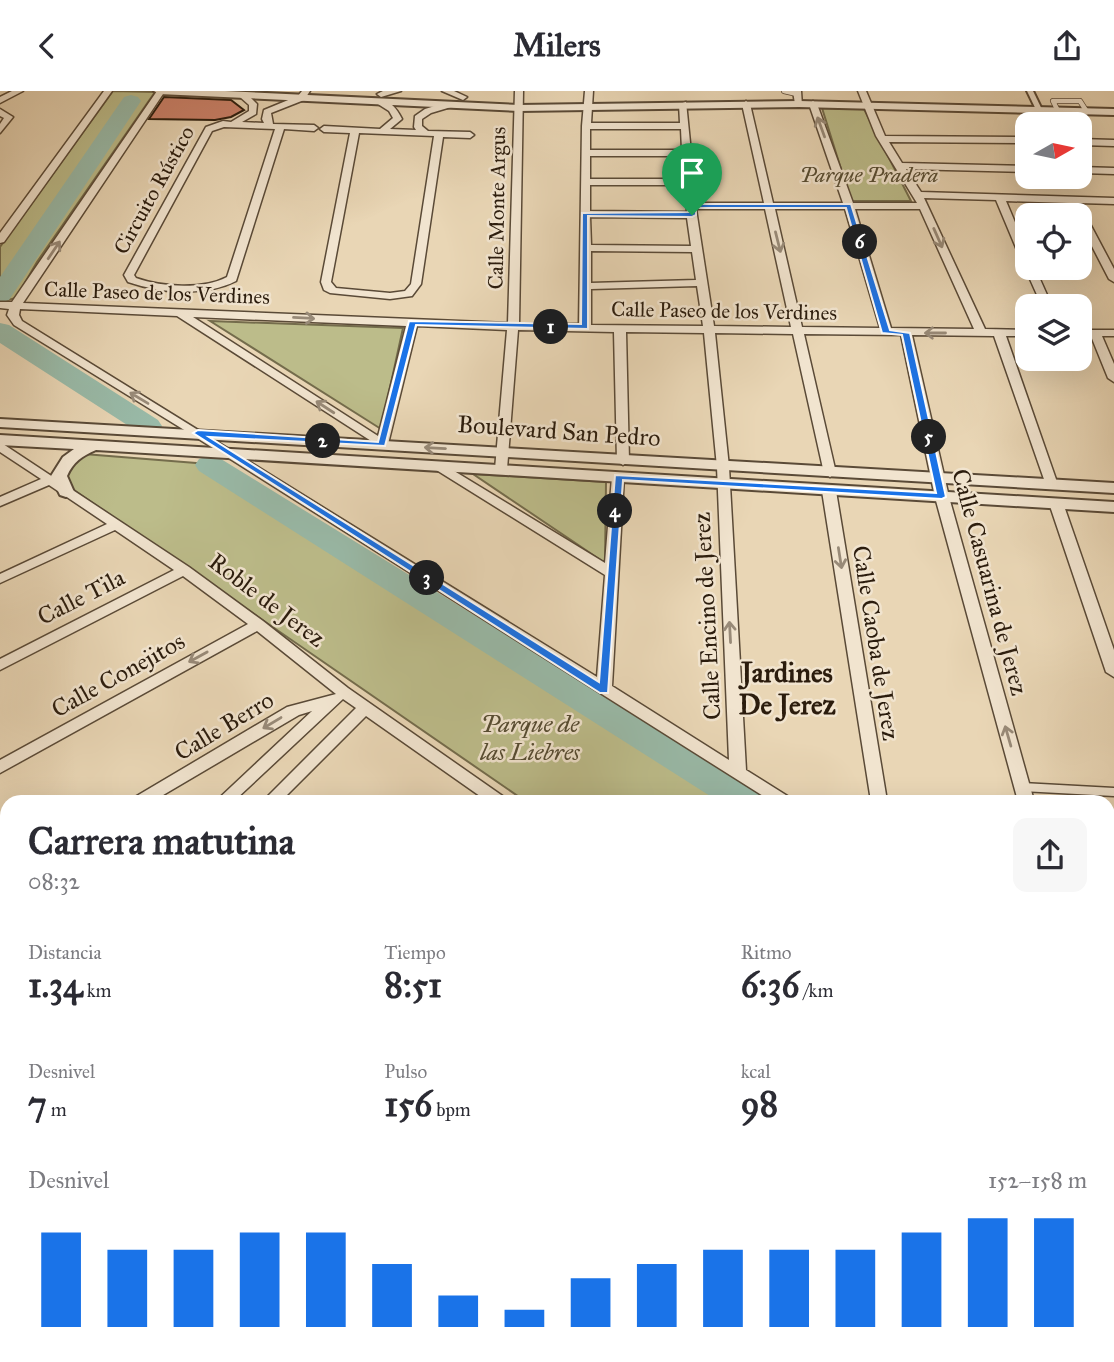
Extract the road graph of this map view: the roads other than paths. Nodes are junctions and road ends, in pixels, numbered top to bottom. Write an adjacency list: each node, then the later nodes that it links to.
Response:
1 (108, 91): 61 (street)
2 (160, 91): 13 (street); 67 (street, one-way to 2)
3 (397, 91): 14 (street)
4 (446, 91): 12 (street)
5 (784, 91): 11 (lane)
6 (862, 91): 23 (street)
7 (1030, 91): 24 (street)
8 (15, 92): 10 (street); 16 (street)
9 (306, 93): 13 (street); 14 (street); 18 (street)
10 (0, 95)
11 (798, 96): 20 (street); 21 (street)
12 (463, 97): 14 (street); 15 (street)
13 (247, 98): 18 (street); 29 (street, Circuito Rústico)
14 (381, 98): 22 (street); 26 (street)
15 (519, 99): 17 (street); 22 (street); 70 (street, Calle Monte Argus)
16 (0, 100)
17 (589, 101): 19 (street); 31 (street)
18 (287, 102): 30 (street, Circuito Rústico)
19 (683, 104): 20 (street); 32 (street, Calle Encino de Jerez)
20 (747, 104): 55 (street)
21 (813, 104): 23 (street); 56 (street, one-way to 21)
22 (448, 105): 27 (street)
23 (865, 105): 24 (street); 39 (street)
24 (1039, 110): 28 (street)
25 (0, 112): 33 (street)
26 (396, 113): 27 (street); 35 (street)
27 (423, 113): 36 (street)
28 (1114, 113)
29 (230, 124): 30 (street, Circuito Rústico); 30 (street, Circuito Rústico)
30 (275, 126): 34 (street, Circuito Rústico)
31 (586, 126): 32 (street); 43 (street)
32 (684, 126): 44 (street, Calle Encino de Jerez)
33 (0, 130)
34 (355, 130): 35 (street, Circuito Rústico); 37 (street)
35 (382, 131): 36 (street, Circuito Rústico)
36 (425, 133): 37 (street, Circuito Rústico)
37 (439, 134): 38 (street, Circuito Rústico)
38 (470, 135)
39 (883, 139): 40 (street); 45 (street)
40 (1015, 141)
41 (1092, 142): 42 (street)
42 (1114, 143)
43 (586, 153): 44 (street); 49 (street)
44 (686, 153): 50 (street, Calle Encino de Jerez)
45 (898, 166): 46 (street); 51 (street)
46 (1015, 169)
47 (1092, 170): 48 (street)
48 (1114, 171)
49 (586, 182): 50 (street); 59 (street)
50 (689, 182): 58 (street, Calle Encino de Jerez)
51 (918, 195): 52 (street); 57 (street)
52 (1000, 199): 53 (street); 60 (street)
53 (1073, 201): 54 (street); 64 (street)
54 (1114, 201)
55 (769, 206): 56 (street); 58 (street); 74 (street, one-way to 74)
56 (849, 206): 57 (street); 75 (street)
57 (923, 206): 77 (street, one-way to 77)
58 (692, 210): 59 (street); 63 (street, Calle Encino de Jerez)
59 (585, 214): 62 (street)
60 (1015, 234)
61 (0, 240)
62 (585, 248): 63 (street); 66 (street)
63 (698, 249): 65 (street, Calle Encino de Jerez)
64 (1114, 279)
65 (703, 283): 66 (street); 73 (street, Calle Encino de Jerez)
66 (584, 286): 71 (street)
67 (6, 305): 68 (street, Calle Paseo de los Verdines); 84 (street, one-way to 67)
68 (178, 312): 69 (street, Calle Paseo de los Verdines, one-way to 69); 87 (street, one-way to 68)
69 (412, 322): 70 (street, Calle Paseo de los Verdines); 87 (street)
70 (513, 327): 71 (street, Calle Paseo de los Verdines); 89 (street, Calle Monte Argus)
71 (585, 327): 72 (street, Calle Paseo de los Verdines)
72 (620, 328): 73 (street, Calle Paseo de los Verdines); 91 (street)
73 (709, 330): 74 (street, Calle Paseo de los Verdines); 93 (street, Calle Encino de Jerez)
74 (800, 332): 75 (street, Calle Paseo de los Verdines); 95 (street)
75 (887, 333): 76 (street, Calle Paseo de los Verdines)
76 (906, 333): 77 (street, Calle Paseo de los Verdines, one-way to 76); 97 (street, Calle Casuarina de Jerez)
77 (981, 333): 78 (street, Calle Paseo de los Verdines)
78 (999, 333): 79 (street, Calle Paseo de los Verdines); 100 (street)
79 (1015, 333)
80 (1095, 333): 81 (street); 82 (street)
81 (1114, 333)
82 (1114, 378)
83 (0, 423): 84 (street, Boulevard San Pedro)
84 (192, 433): 87 (street, Boulevard San Pedro); 90 (street)
85 (0, 440): 86 (street)
86 (95, 445): 90 (street, Boulevard San Pedro); 103 (street)
87 (382, 445): 89 (street, Boulevard San Pedro, one-way to 87)
88 (0, 446): 98 (street, Roble de Jerez)
89 (503, 452): 91 (street, Boulevard San Pedro); 94 (street, Calle Monte Argus)
90 (222, 453): 92 (street, Boulevard San Pedro); 115 (street)
91 (622, 461): 93 (street, Boulevard San Pedro)
92 (436, 466): 94 (street, Boulevard San Pedro); 110 (street)
93 (723, 467): 95 (street, Boulevard San Pedro); 99 (street, Calle Encino de Jerez)
94 (501, 469): 96 (street, Boulevard San Pedro)
95 (830, 473): 97 (street, Boulevard San Pedro)
96 (618, 477): 99 (street, Boulevard San Pedro); 110 (street)
97 (938, 478): 100 (street, Boulevard San Pedro); 104 (street, Calle Casuarina de Jerez)
98 (50, 480): 103 (street, Roble de Jerez); 105 (street)
99 (722, 485): 102 (street, Boulevard San Pedro); 119 (street, Calle Encino de Jerez, one-way to 99)
100 (1052, 485): 101 (street, Boulevard San Pedro)
101 (1114, 488)
102 (829, 491): 104 (street, Boulevard San Pedro); 127 (street, Calle Caoba de Jerez, one-way to 127)
103 (66, 492): 108 (street, Roble de Jerez)
104 (942, 497): 106 (street, Boulevard San Pedro); 121 (street, Calle Casuarina de Jerez, one-way to 104)
105 (0, 502)
106 (1056, 503): 107 (street, Boulevard San Pedro); 114 (street)
107 (1114, 507)
108 (115, 525): 109 (street, Roble de Jerez); 111 (street)
109 (184, 570): 112 (street, Roble de Jerez); 113 (street, Calle Tila)
110 (610, 572): 115 (street)
111 (0, 579)
112 (258, 624): 116 (street, Roble de Jerez); 118 (street, Calle Conejitos, one-way to 118)
113 (0, 665)
114 (1114, 671)
115 (604, 690): 119 (street)
116 (339, 695): 117 (street, Roble de Jerez); 122 (street, Calle Berro, one-way to 122); 123 (street)
117 (366, 707): 124 (street); 125 (street, Roble de Jerez)
118 (0, 767)
119 (738, 773): 126 (street)
120 (1114, 792): 121 (lane)
121 (1024, 794)
122 (151, 795)
123 (231, 795)
124 (277, 795)
125 (490, 795)
126 (773, 795)
127 (878, 795)

